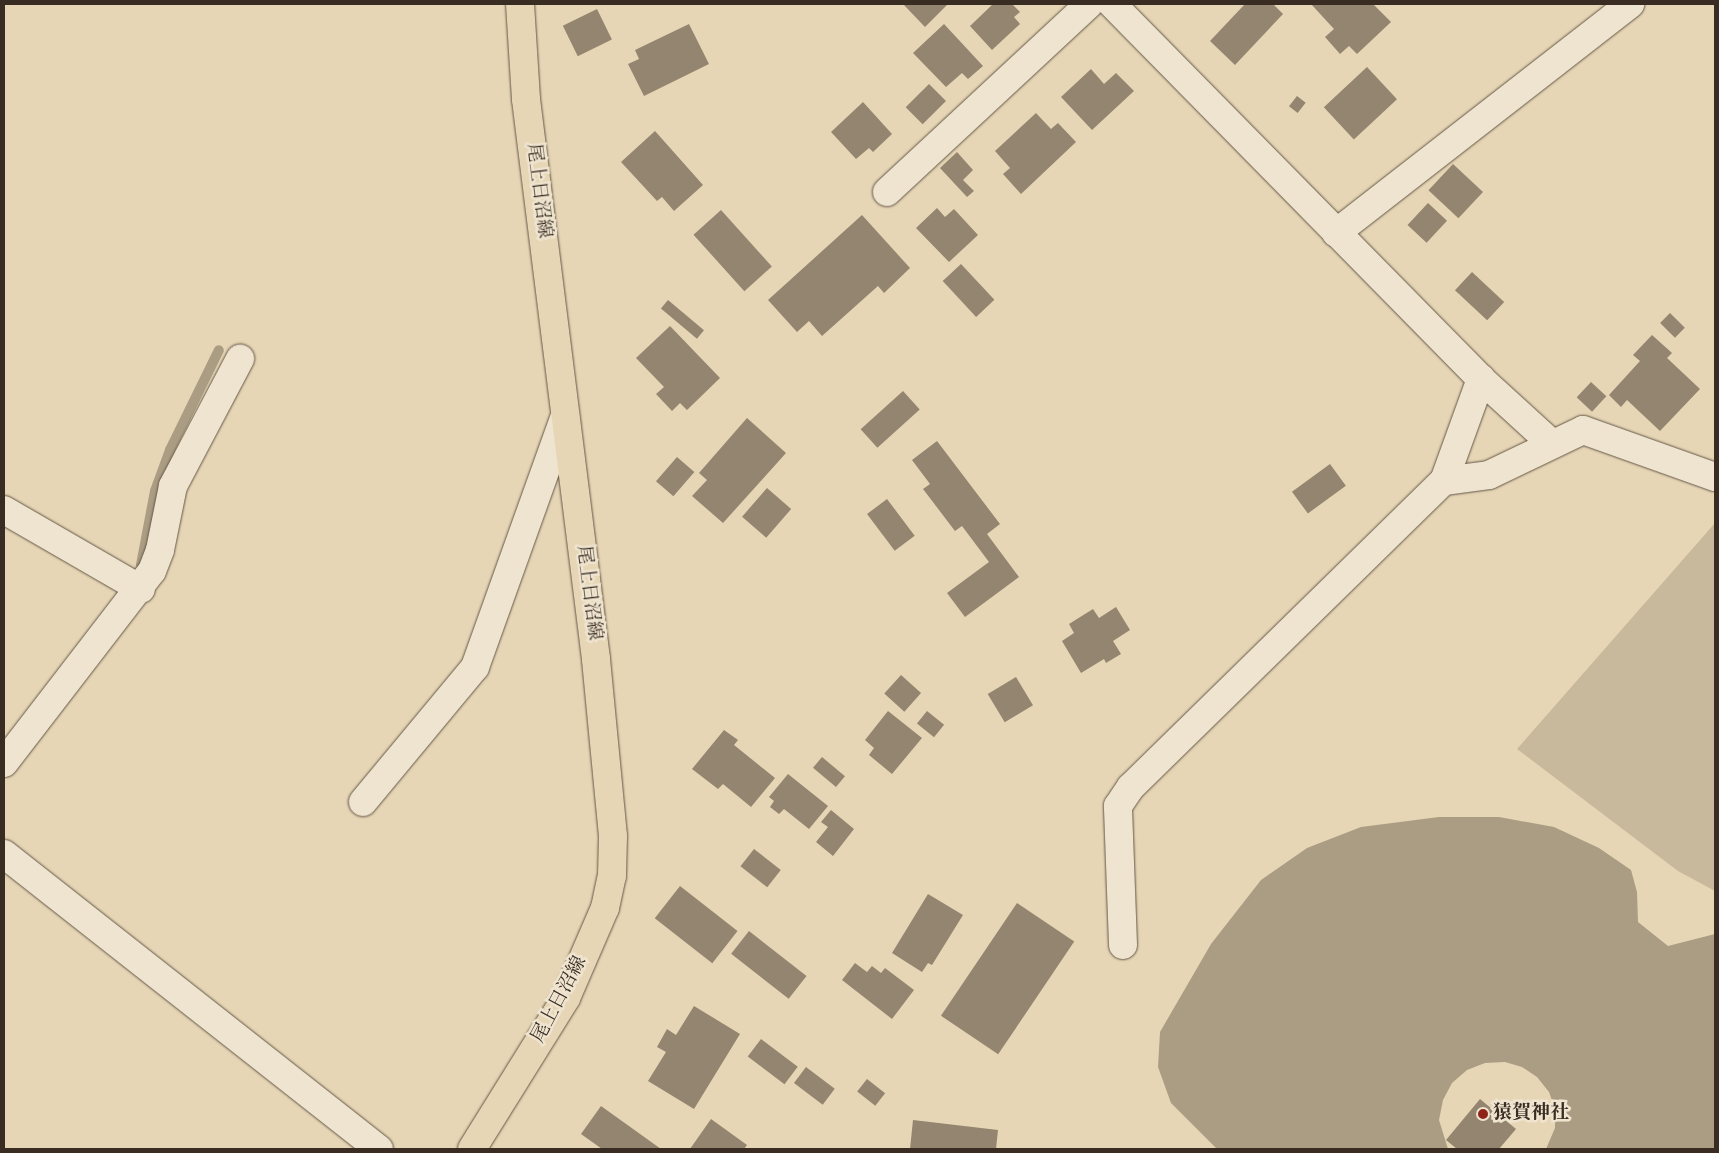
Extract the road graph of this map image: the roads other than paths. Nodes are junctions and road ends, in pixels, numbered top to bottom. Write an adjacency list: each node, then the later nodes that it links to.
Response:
1 (520, 4): 9 (main road, 尾上日沼線)
2 (1089, 4): 5 (street)
3 (1112, 4): 6 (street)
4 (1630, 4): 6 (street)
5 (887, 192)
6 (1336, 233): 8 (street)
7 (240, 359): 14 (street)
8 (1481, 379): 10 (street); 12 (street)
9 (565, 416): 16 (street); 20 (main road, 尾上日沼線)
10 (1551, 443): 11 (street); 12 (street)
11 (1715, 477)
12 (1444, 481): 18 (street)
13 (8, 521): 14 (street)
14 (141, 589): 15 (street)
15 (4, 763)
16 (363, 802)
17 (4, 854): 19 (street)
18 (1124, 945)
19 (380, 1149)
20 (472, 1149)

